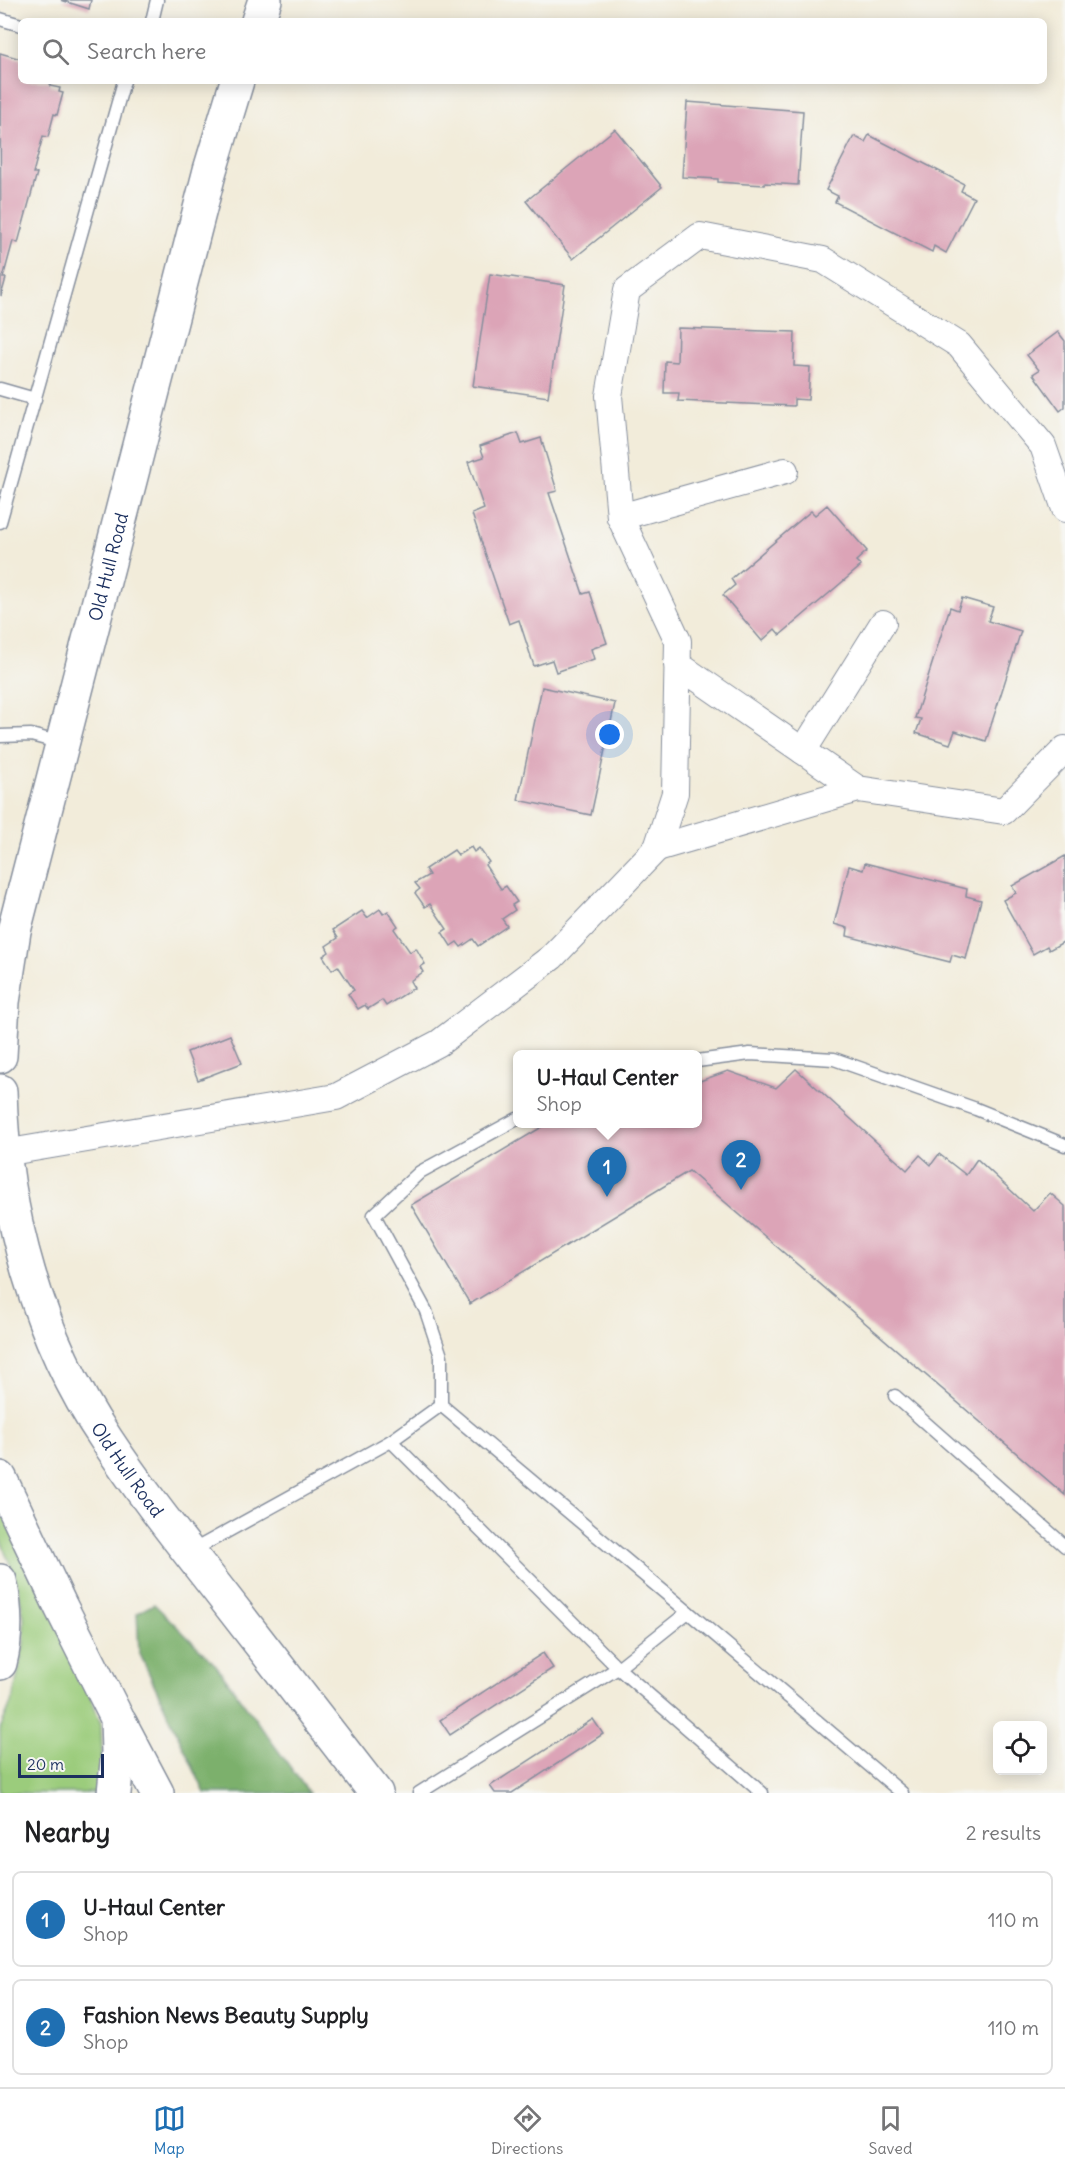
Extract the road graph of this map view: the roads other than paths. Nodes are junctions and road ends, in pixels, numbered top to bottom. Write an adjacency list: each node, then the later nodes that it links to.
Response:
1 (157, 0): 3 (lane)
2 (265, 0): 4 (main road)
3 (153, 18)
4 (259, 18)
5 (0, 19): 6 (lane)
6 (18, 24)
7 (123, 84): 10 (lane)
8 (236, 84): 18 (main road, Old Hull Road)
9 (0, 389): 10 (lane)
10 (35, 399): 14 (lane)
11 (785, 471): 13 (street)
12 (1065, 509): 13 (street)
13 (620, 517): 16 (street)
14 (0, 522)
15 (883, 623): 20 (street)
16 (677, 664): 20 (street); 22 (street)
17 (0, 736): 18 (lane)
18 (62, 744): 23 (main road, Old Hull Road)
19 (1065, 749): 21 (street)
20 (803, 751): 21 (street)
21 (858, 789): 22 (street)
22 (657, 848): 29 (street)
23 (7, 929): 24 (main road, Old Hull Road)
24 (0, 1056)
25 (702, 1060): 28 (lane)
26 (0, 1091): 29 (main road, Old Hull Road)
27 (513, 1121): 31 (lane)
28 (1065, 1145)
29 (4, 1153): 35 (main road, Old Hull Road)
30 (895, 1396): 34 (lane)
31 (441, 1405): 32 (lane); 37 (lane)
32 (391, 1441): 35 (lane); 39 (lane)
33 (0, 1478): 40 (main road)
34 (1065, 1546)
35 (189, 1552): 43 (main road, Old Hull Road)
36 (0, 1581): 38 (main road)
37 (688, 1612): 39 (lane); 46 (lane)
38 (0, 1662)
39 (618, 1668): 44 (lane); 45 (lane)
40 (117, 1718): 41 (main road); 42 (main road)
41 (114, 1793)
42 (157, 1793)
43 (376, 1793)
44 (419, 1793)
45 (762, 1793)
46 (902, 1793)

